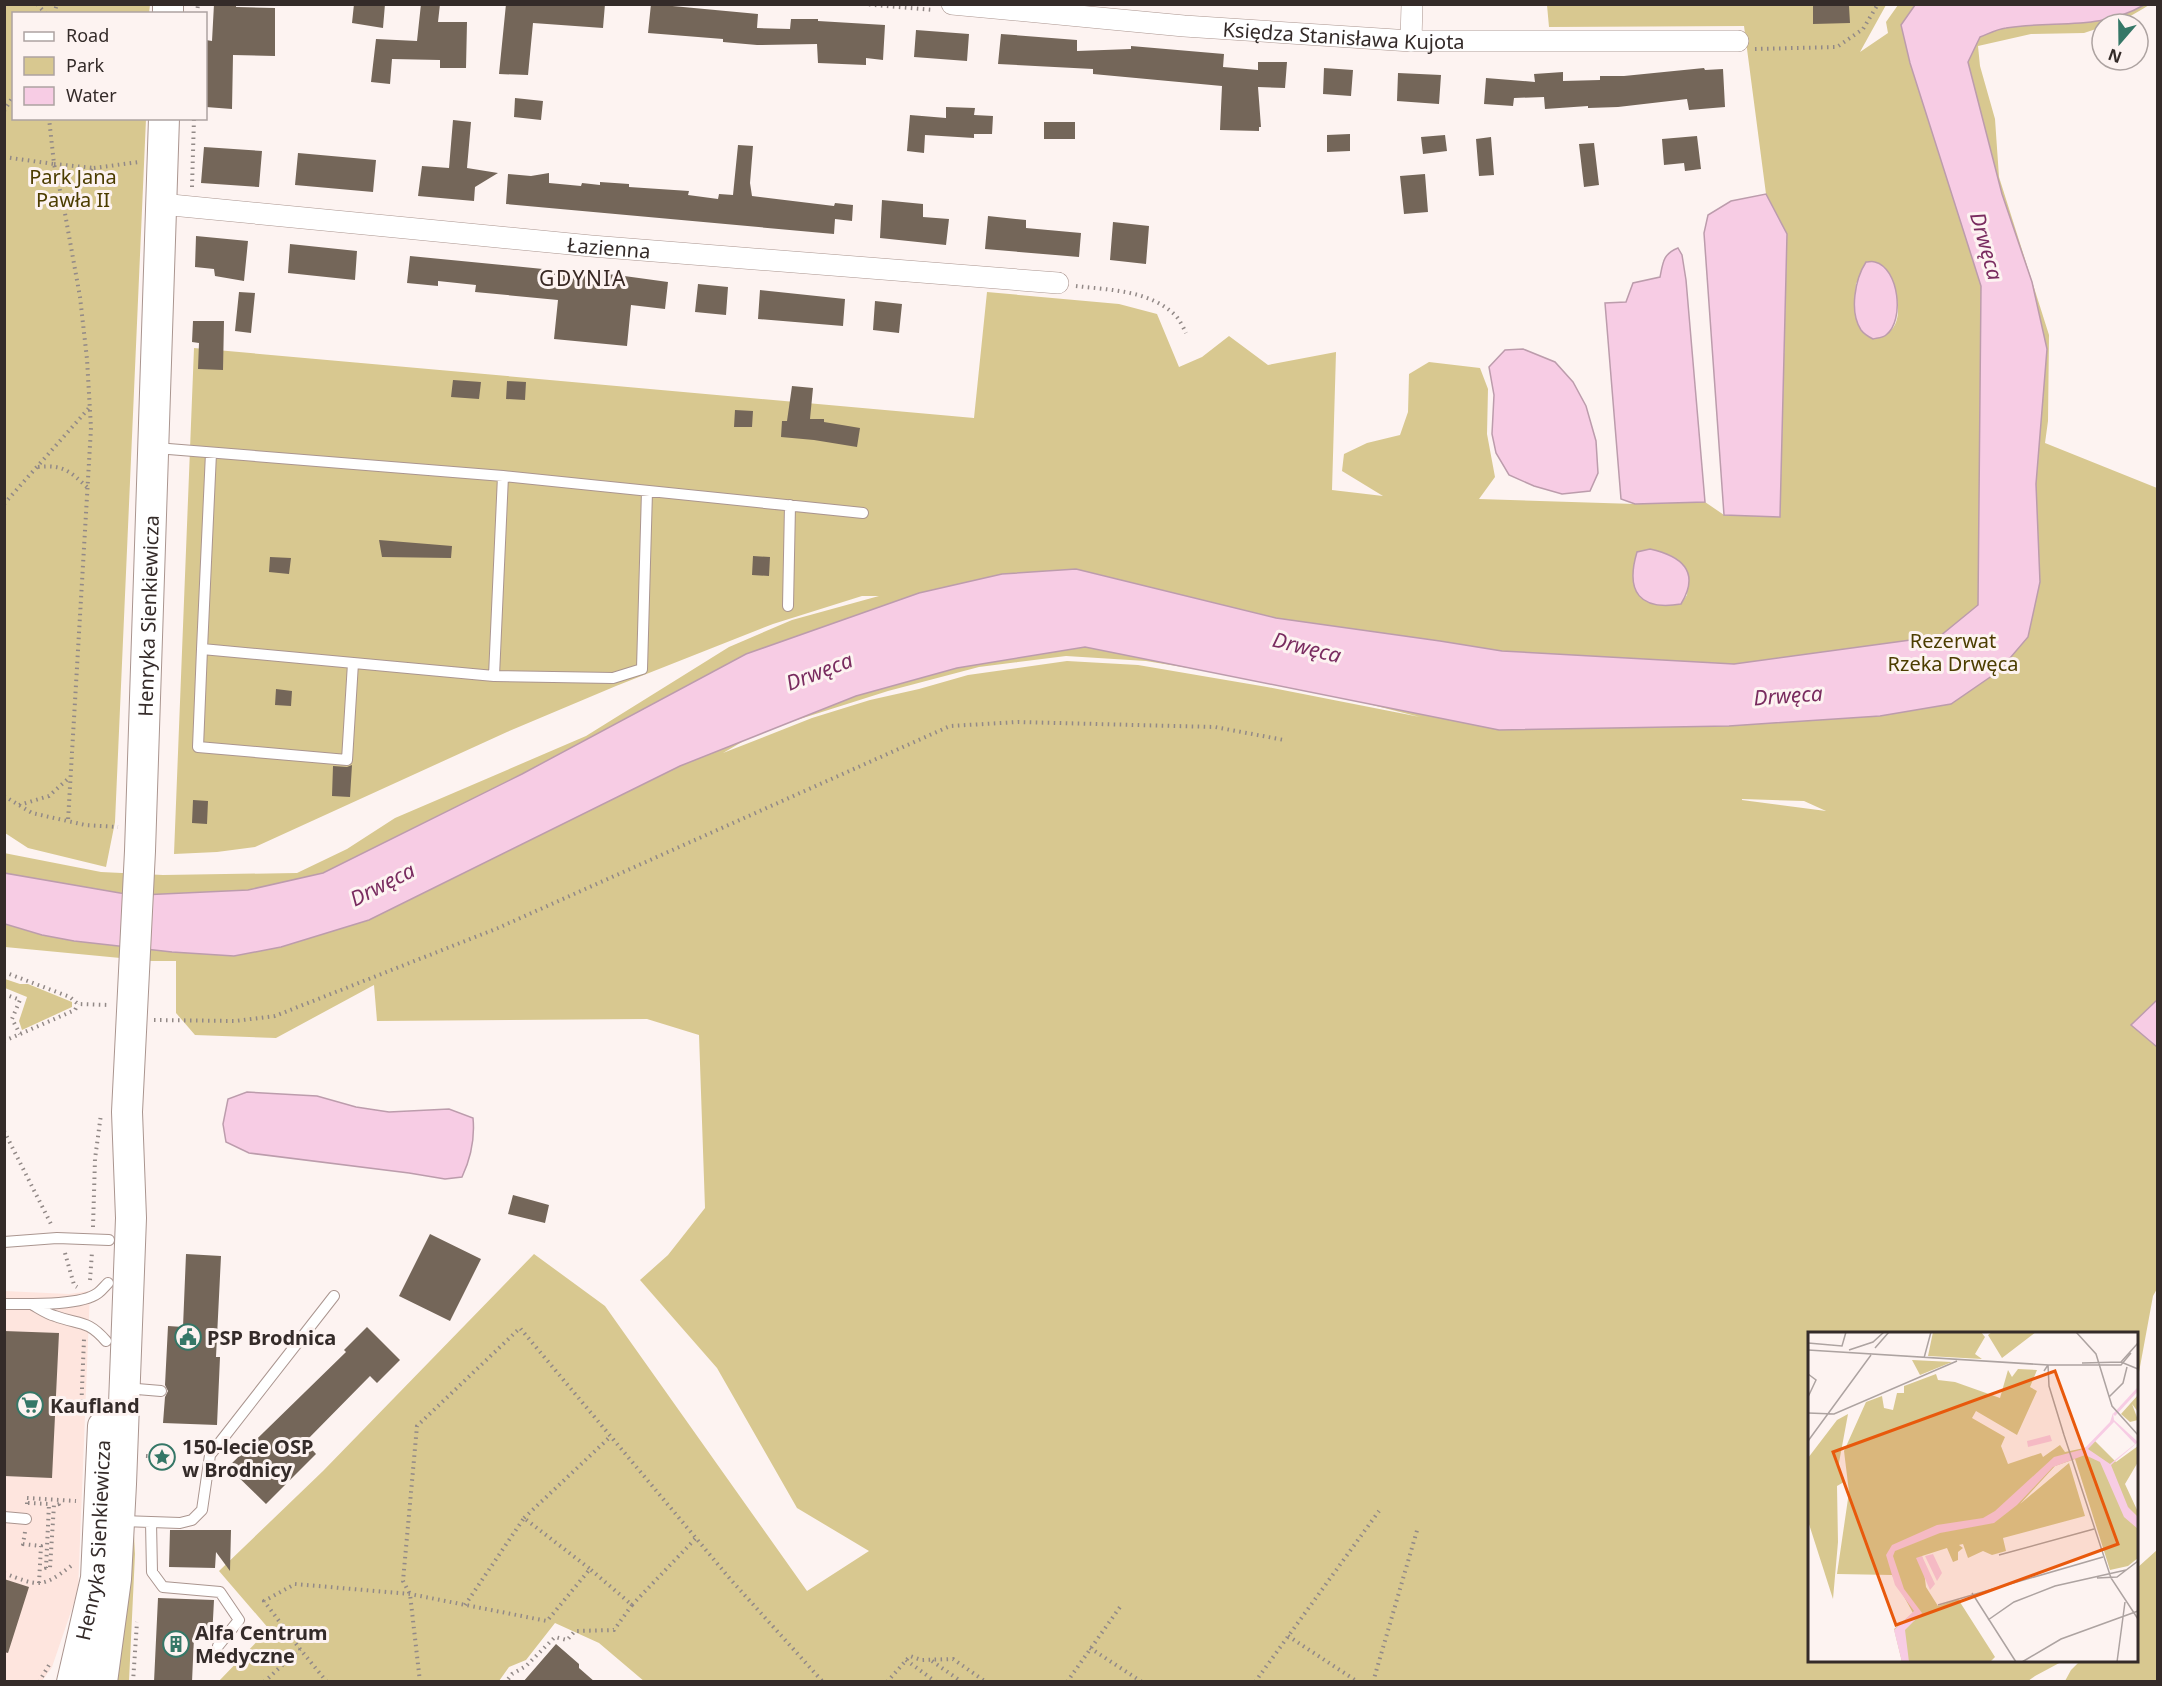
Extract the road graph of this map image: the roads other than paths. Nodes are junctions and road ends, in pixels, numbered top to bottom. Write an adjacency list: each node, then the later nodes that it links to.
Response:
1 (952, 4): 3 (street, Księdza Stanisława Kujota)
2 (1412, 4): 3 (street)
3 (1411, 41): 4 (street, Księdza Stanisława Kujota)
4 (1741, 45)
5 (164, 120): 6 (main road, Henryka Sienkiewicza)
6 (161, 204): 7 (street, Łazienna); 8 (main road, Henryka Sienkiewicza)
7 (1058, 283)
8 (153, 448): 9 (lane); 18 (main road, Henryka Sienkiewicza)
9 (211, 453): 10 (lane); 15 (lane)
10 (502, 476): 11 (lane); 17 (lane)
11 (647, 491): 12 (lane); 17 (lane)
12 (790, 505): 13 (lane); 14 (lane)
13 (863, 513)
14 (788, 606)
15 (202, 649): 16 (lane); 16 (lane)
16 (352, 663): 17 (lane)
17 (495, 676)
18 (115, 1108): 19 (main road, Henryka Sienkiewicza); 26 (main road, Henryka Sienkiewicza)
19 (101, 1240): 20 (lane); 21 (main road, Henryka Sienkiewicza)
20 (4, 1242)
21 (93, 1287): 24 (lane); 25 (main road, Henryka Sienkiewicza)
22 (334, 1296): 31 (lane)
23 (4, 1304): 24 (lane)
24 (33, 1305): 25 (lane)
25 (106, 1341): 26 (main road, Henryka Sienkiewicza)
26 (115, 1388): 27 (lane); 28 (main road, Henryka Sienkiewicza)
27 (161, 1392)
28 (98, 1514): 31 (lane); 33 (main road, Henryka Sienkiewicza); 34 (main road, Henryka Sienkiewicza)
29 (4, 1517): 30 (lane)
30 (26, 1519)
31 (151, 1522): 32 (lane)
32 (219, 1646)
33 (72, 1682)
34 (102, 1682)

